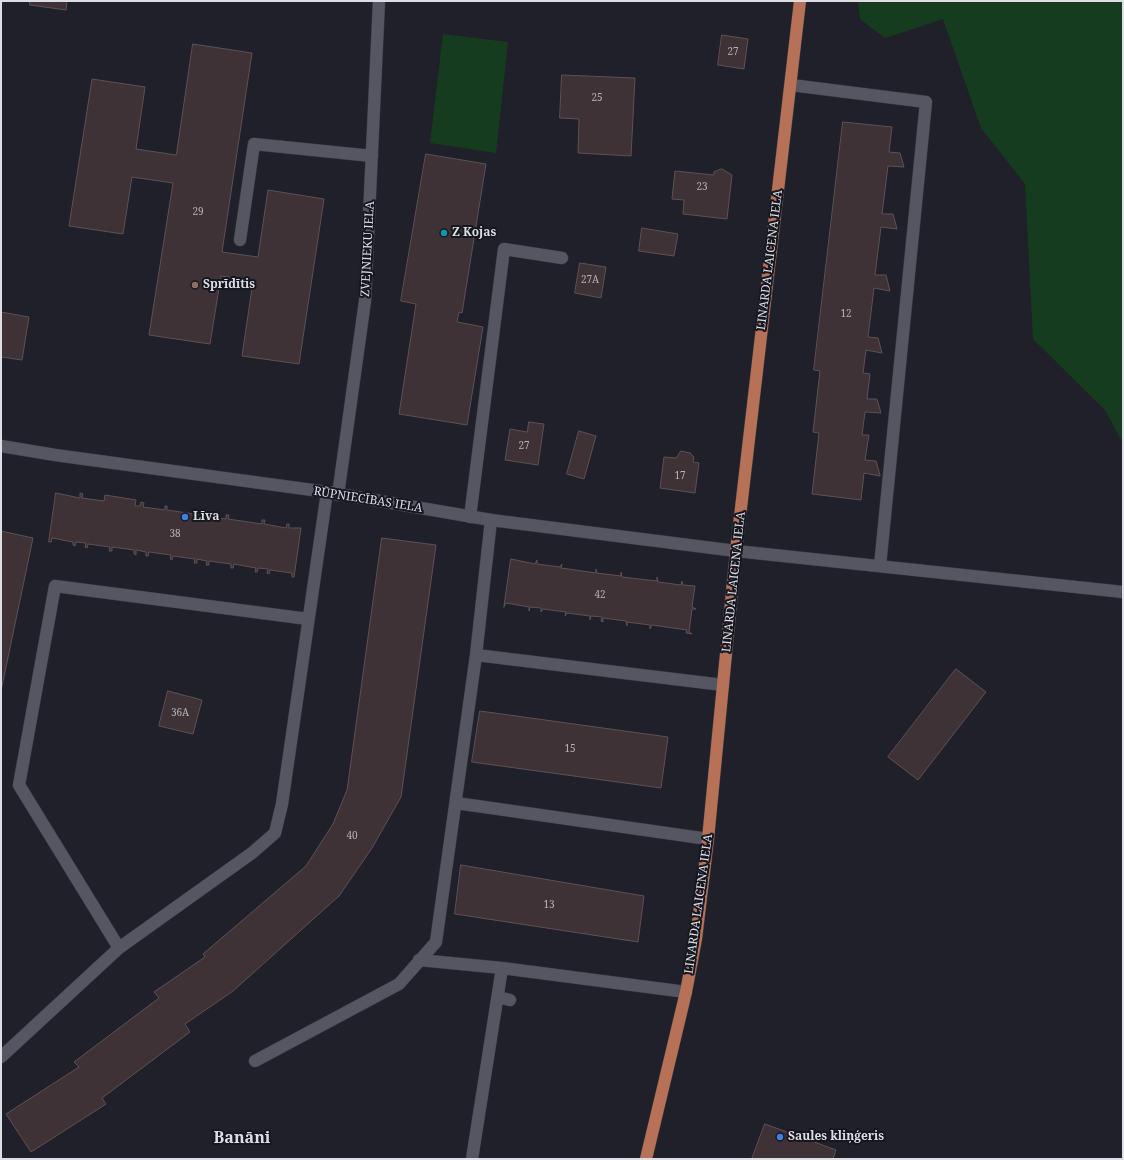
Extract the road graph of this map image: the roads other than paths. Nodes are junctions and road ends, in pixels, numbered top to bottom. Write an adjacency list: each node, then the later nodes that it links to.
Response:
1 (379, 1): 4 (street, ZVEJNIEKU IELA)
2 (800, 1): 3 (main road, LINARDA LAICENA IELA)
3 (790, 85): 11 (main road, LINARDA LAICENA IELA); 12 (street)
4 (372, 156): 5 (street); 8 (street, ZVEJNIEKU IELA)
5 (240, 240)
6 (562, 258): 9 (street)
7 (1, 446): 8 (street, RŪPNIECĪBAS IELA)
8 (332, 494): 9 (street, RŪPNIECĪBAS IELA); 14 (street, ZVEJNIEKU IELA)
9 (470, 517): 10 (street, RŪPNIECĪBAS IELA)
10 (491, 520): 11 (street, RŪPNIECĪBAS IELA); 15 (street)
11 (736, 551): 12 (street, RŪPNIECĪBAS IELA); 16 (main road, LINARDA LAICENA IELA)
12 (880, 566): 13 (street, RŪPNIECĪBAS IELA)
13 (1123, 592)
14 (308, 618): 19 (street, ZVEJNIEKU IELA); 19 (street)
15 (476, 656): 16 (street); 17 (street)
16 (723, 685): 18 (main road, LINARDA LAICENA IELA)
17 (456, 803): 18 (street); 20 (street)
18 (708, 839): 22 (main road, LINARDA LAICENA IELA)
19 (118, 948): 25 (street, ZVEJNIEKU IELA)
20 (419, 960): 21 (street); 26 (street)
21 (502, 968): 22 (street); 23 (street)
22 (686, 992): 28 (main road, LINARDA LAICENA IELA)
23 (498, 997): 24 (street); 27 (street)
24 (510, 1000)
25 (1, 1057)
26 (255, 1061)
27 (472, 1159)
28 (646, 1159)

